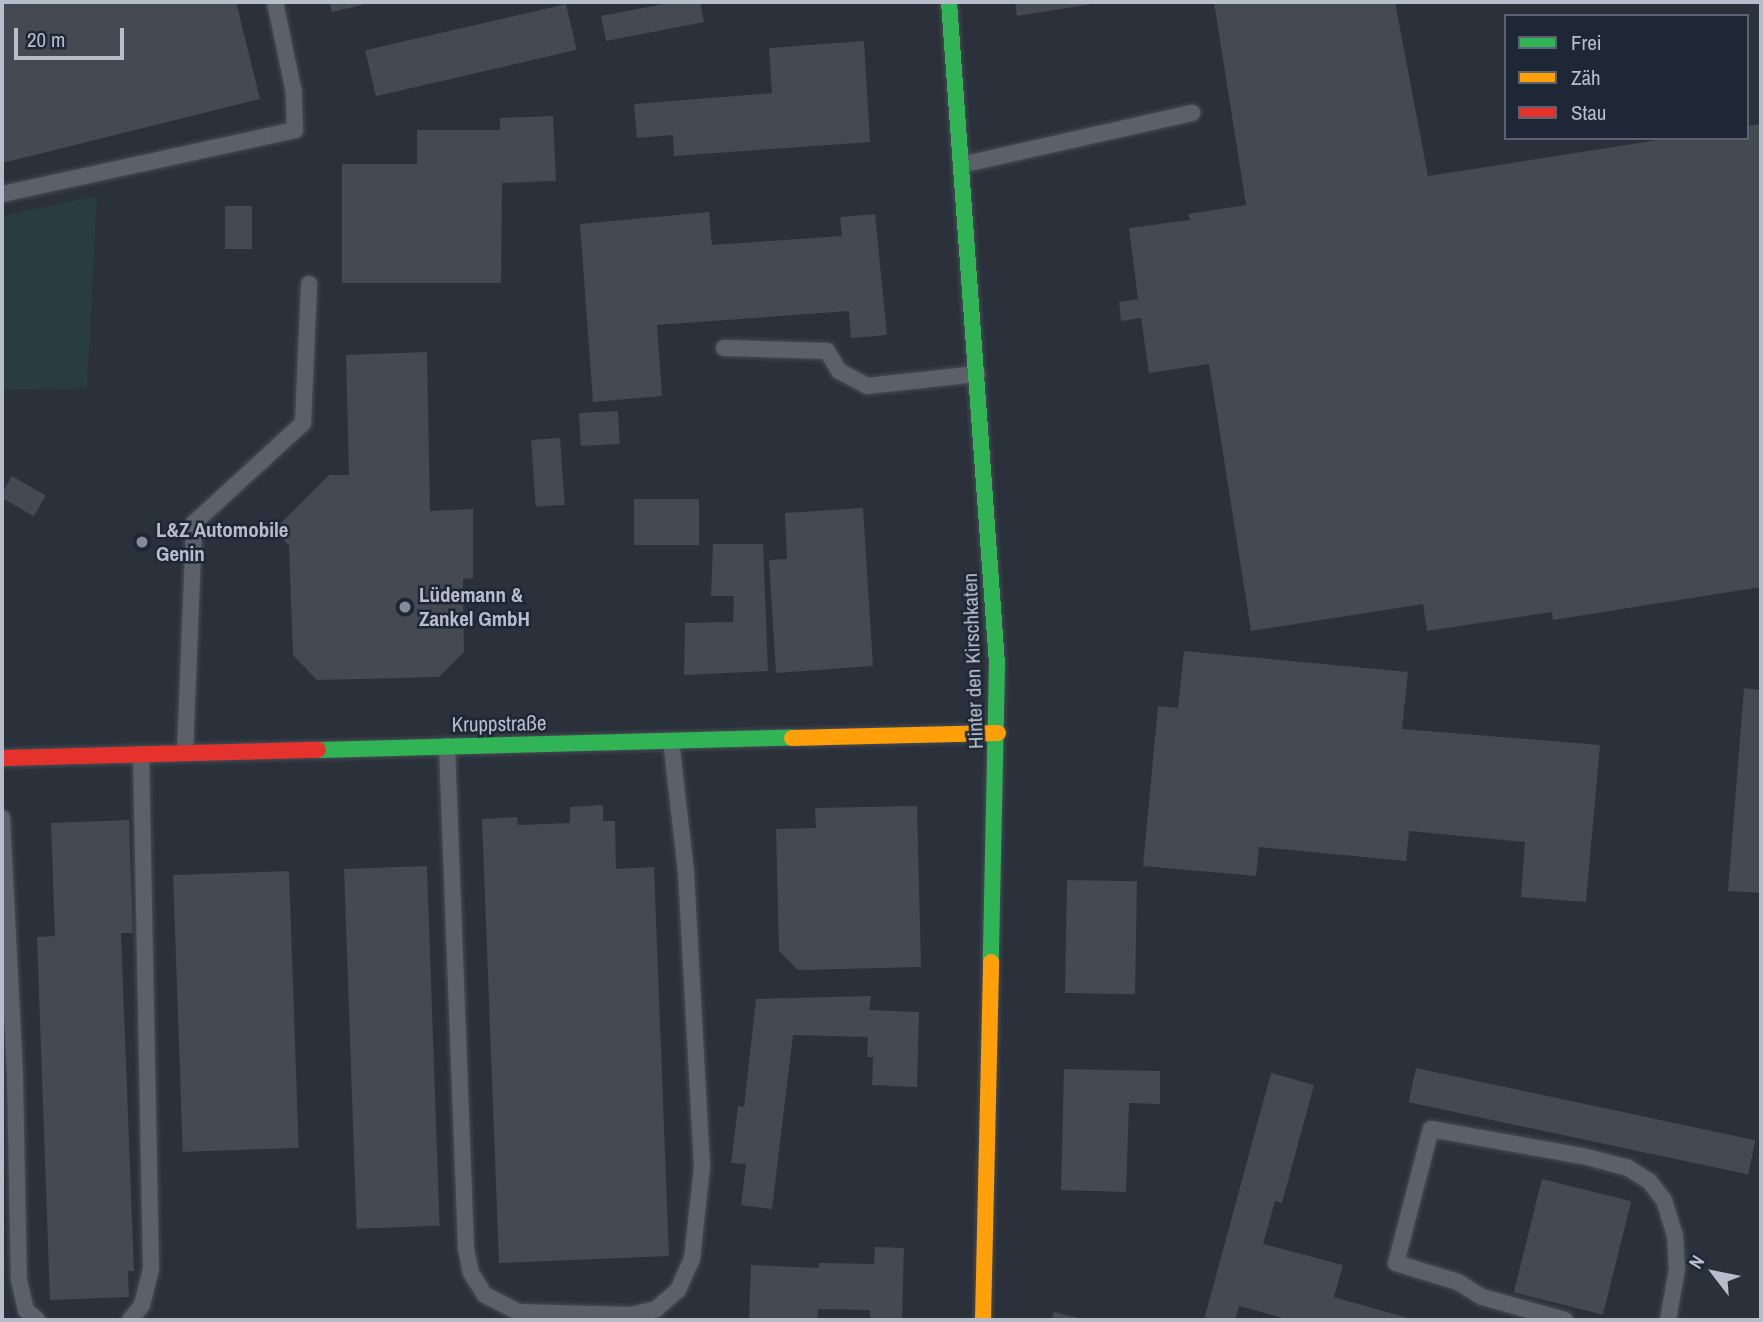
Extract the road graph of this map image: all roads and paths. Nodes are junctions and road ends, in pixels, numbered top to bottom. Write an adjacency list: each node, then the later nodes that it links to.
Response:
1 (275, 2): 5 (lane)
2 (948, 2): 4 (street, Hinter den Kirschkaten)
3 (1192, 113): 4 (lane)
4 (961, 165): 8 (street, Hinter den Kirschkaten)
5 (2, 194)
6 (309, 284): 12 (lane)
7 (724, 348): 8 (lane)
8 (977, 374): 9 (street, Hinter den Kirschkaten)
9 (998, 733): 10 (street, Kruppstraße); 18 (street, Hinter den Kirschkaten)
10 (671, 741): 11 (street, Kruppstraße); 11 (lane)
11 (447, 746): 12 (street, Kruppstraße)
12 (185, 752): 13 (street, Kruppstraße)
13 (141, 753): 14 (street, Kruppstraße); 17 (lane)
14 (2, 758)
15 (2, 818): 16 (lane)
16 (37, 1320)
17 (130, 1320)
18 (983, 1320)
19 (1565, 1320): 20 (lane)
20 (1668, 1320)

